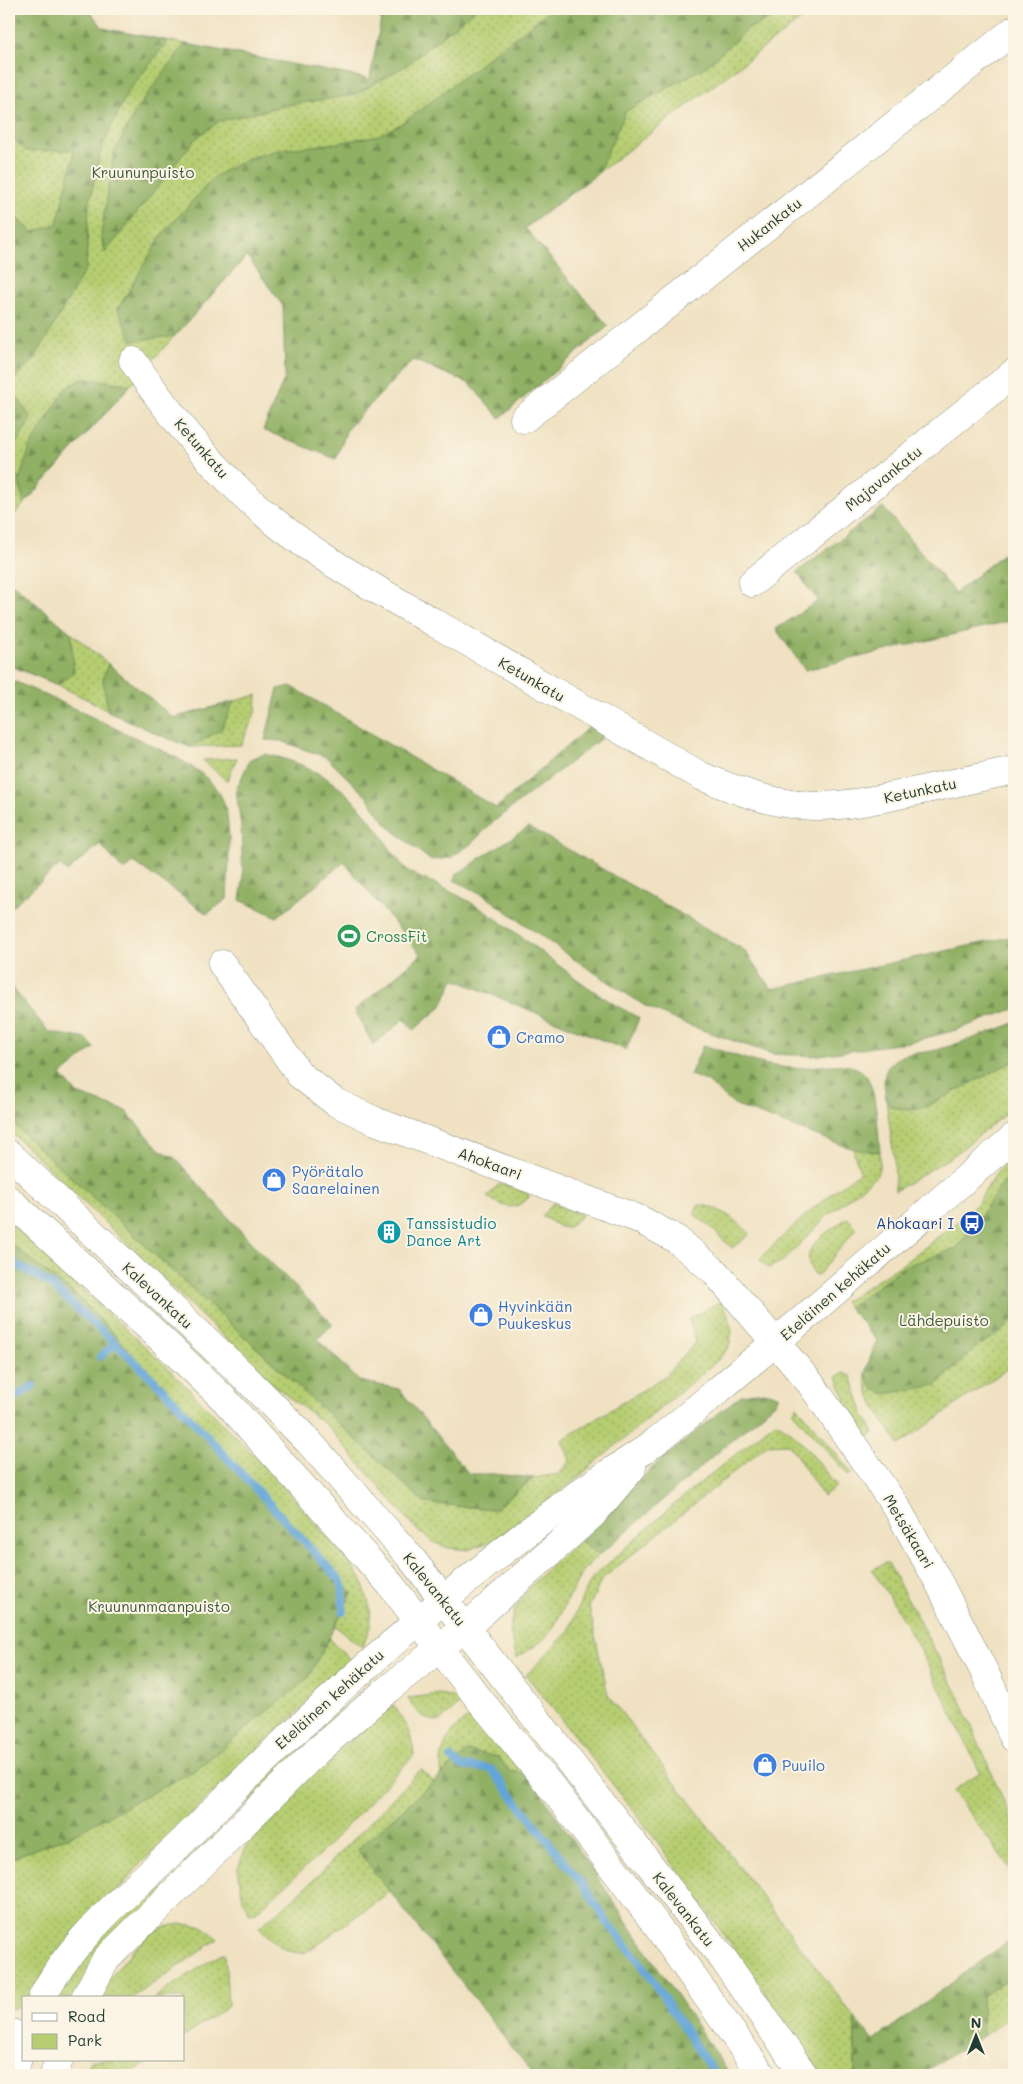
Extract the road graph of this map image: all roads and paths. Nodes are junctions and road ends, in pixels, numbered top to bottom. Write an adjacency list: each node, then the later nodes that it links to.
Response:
1 (1014, 30): 4 (street, Hukankatu)
2 (133, 361): 6 (street, Ketunkatu)
3 (1014, 373): 5 (street, Majavankatu)
4 (524, 419)
5 (752, 583)
6 (1014, 770)
7 (222, 964): 11 (street, Ahokaari)
8 (1014, 1137): 11 (street, Eteläinen kehäkatu)
9 (9, 1154): 13 (street, Kalevankatu)
10 (9, 1200): 14 (street, Kalevankatu)
11 (776, 1342): 12 (street, Eteläinen kehäkatu); 17 (street, Metsäkaari)
12 (654, 1442): 13 (street, Eteläinen kehäkatu); 15 (street, Eteläinen kehäkatu)
13 (444, 1599): 14 (street, Eteläinen kehäkatu); 15 (street, Kalevankatu)
14 (418, 1620): 16 (street, Kalevankatu); 18 (street, Eteläinen kehäkatu)
15 (466, 1627): 16 (street, Eteläinen kehäkatu); 27 (street, Kalevankatu)
16 (439, 1648): 19 (street, Eteläinen kehäkatu); 26 (street, Kalevankatu)
17 (1014, 1738)
18 (43, 1996)
19 (86, 1996)
20 (9, 2032): 21 (street)
21 (22, 2037)
22 (22, 2045): 24 (street)
23 (58, 2062): 25 (street)
24 (13, 2075)
25 (54, 2075)
26 (762, 2075)
27 (804, 2075)

